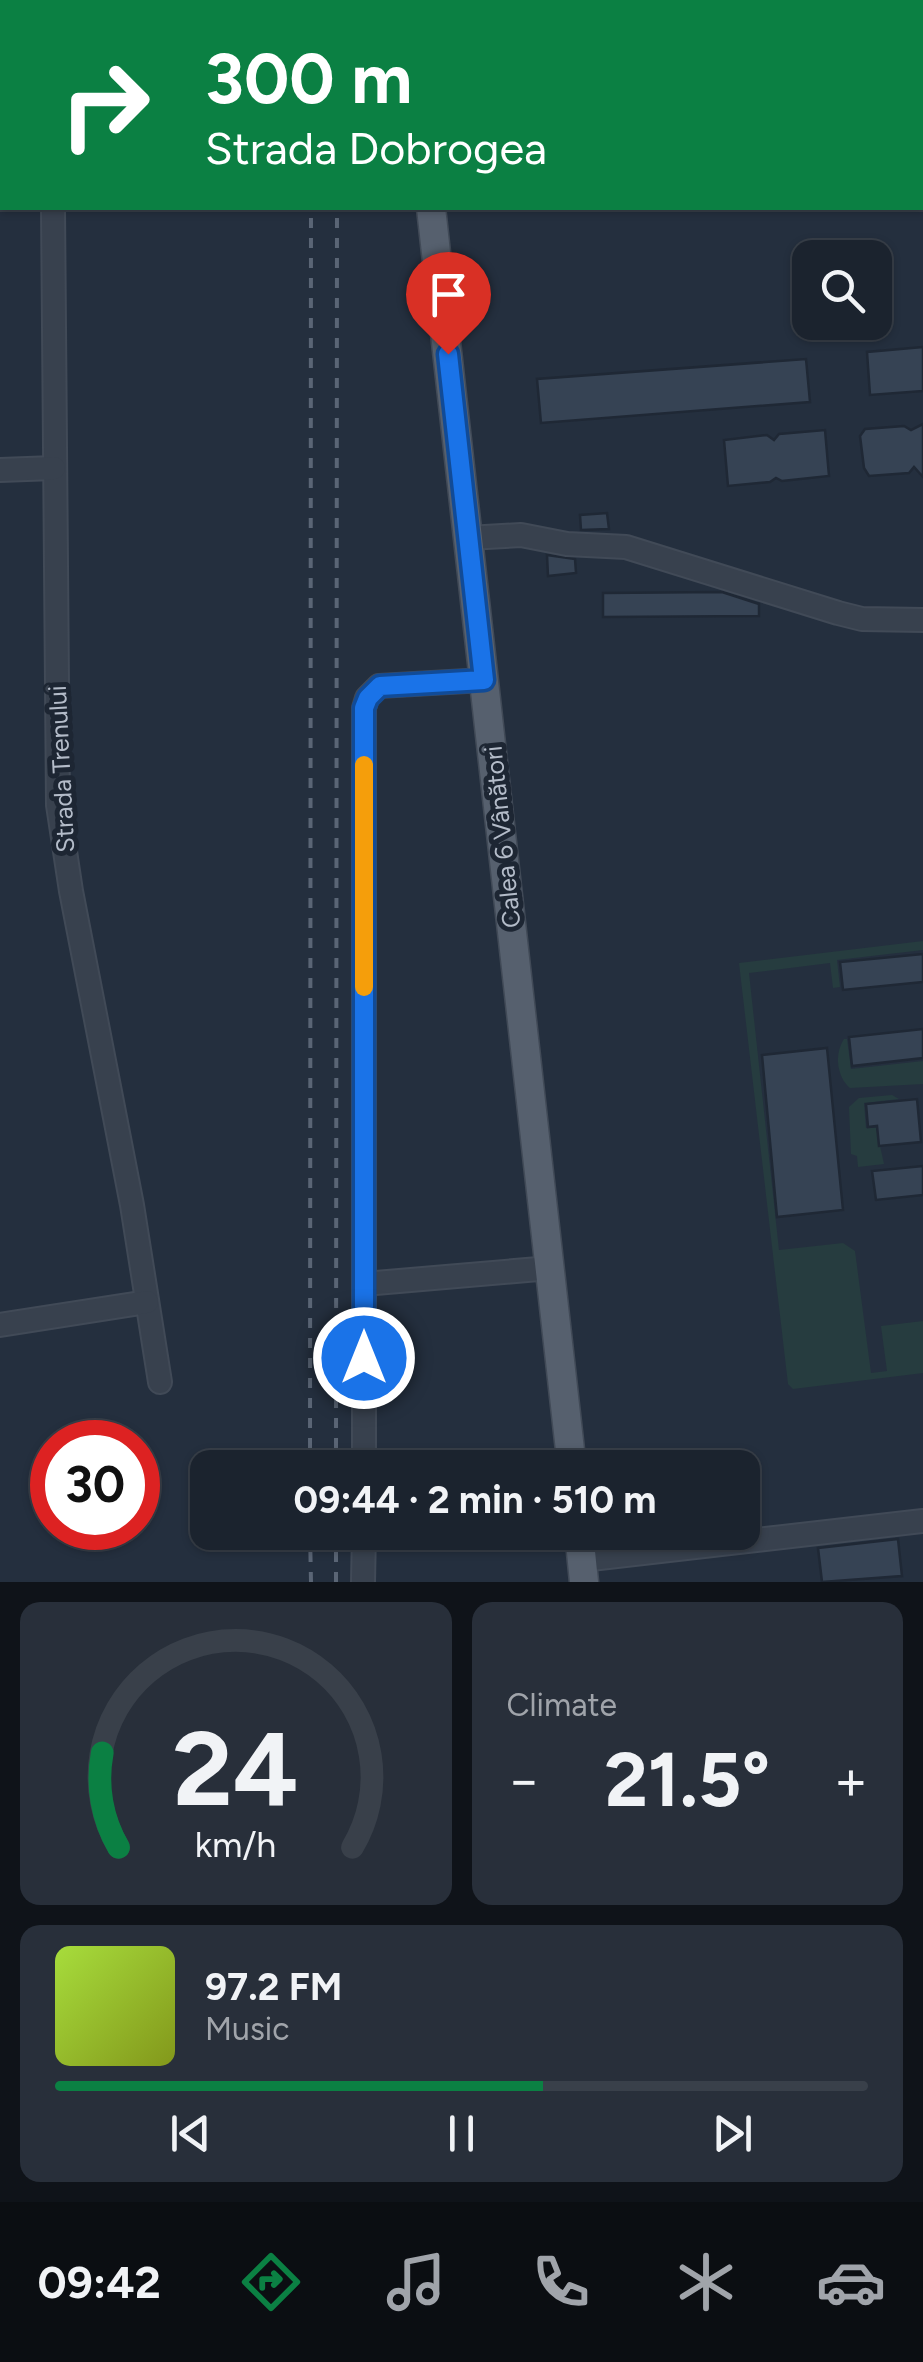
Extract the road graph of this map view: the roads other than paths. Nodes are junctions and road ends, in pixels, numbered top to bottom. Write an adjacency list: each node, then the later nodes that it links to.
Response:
1 (54, 210): 3 (street, Strada Trenului)
2 (431, 210): 5 (main road, Calea 6 Vânători)
3 (54, 468): 4 (street); 10 (street, Strada Trenului)
4 (0, 470)
5 (468, 538): 6 (street); 7 (main road, Calea 6 Vânători)
6 (923, 620)
7 (484, 680): 8 (main road, Calea 6 Vânători); 9 (street)
8 (550, 1268): 9 (street); 14 (main road, Calea 6 Vânători)
9 (364, 1284): 13 (street)
10 (146, 1302): 11 (street); 12 (street, Strada Trenului)
11 (0, 1325)
12 (160, 1382)
13 (364, 1450)
14 (570, 1450)
15 (923, 1521): 17 (street)
16 (364, 1550): 18 (street)
17 (582, 1558)
18 (364, 1582)

